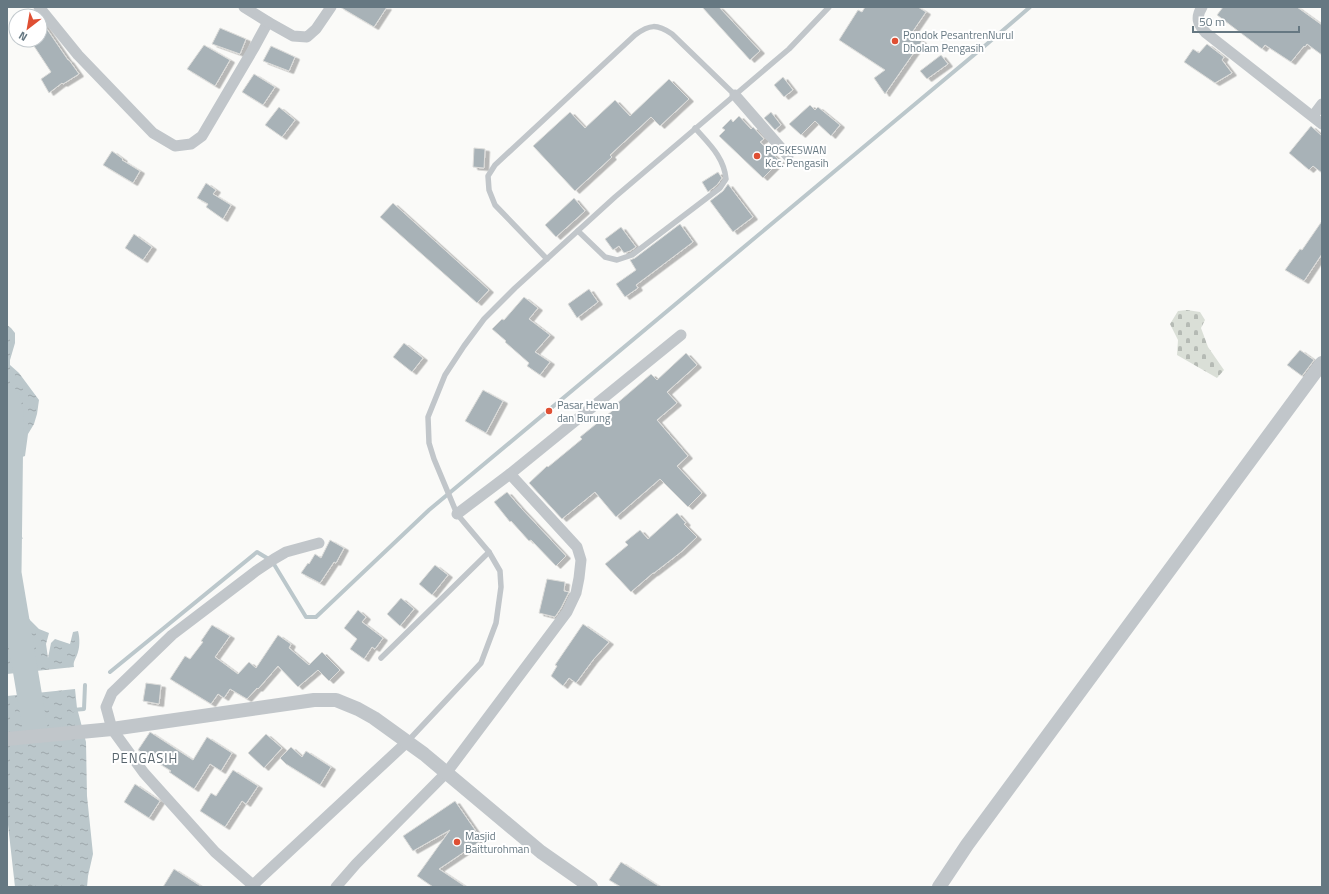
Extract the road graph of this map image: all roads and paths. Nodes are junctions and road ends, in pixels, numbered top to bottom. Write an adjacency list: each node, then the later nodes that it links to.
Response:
1 (39, 7): 6 (street)
2 (244, 7): 6 (street)
3 (331, 7): 6 (street)
4 (829, 7): 7 (lane)
5 (1202, 7): 9 (street)
6 (268, 22)
7 (735, 95): 11 (lane); 12 (street); 14 (lane)
8 (1322, 104): 9 (street)
9 (1313, 116): 10 (street)
10 (1322, 124)
11 (695, 128): 13 (lane); 13 (lane)
12 (788, 156)
13 (578, 230): 14 (lane)
14 (547, 259): 18 (lane)
15 (681, 335): 17 (street)
16 (1322, 363): 29 (street)
17 (510, 474): 18 (street); 25 (street)
18 (457, 514): 20 (lane)
19 (319, 542): 22 (street)
20 (489, 552): 21 (lane); 24 (lane)
21 (381, 658)
22 (106, 730): 23 (street); 24 (street); 26 (street)
23 (7, 739)
24 (407, 742): 25 (street); 26 (street)
25 (447, 772): 27 (street); 28 (street)
26 (254, 886)
27 (336, 887)
28 (591, 887)
29 (939, 887)

